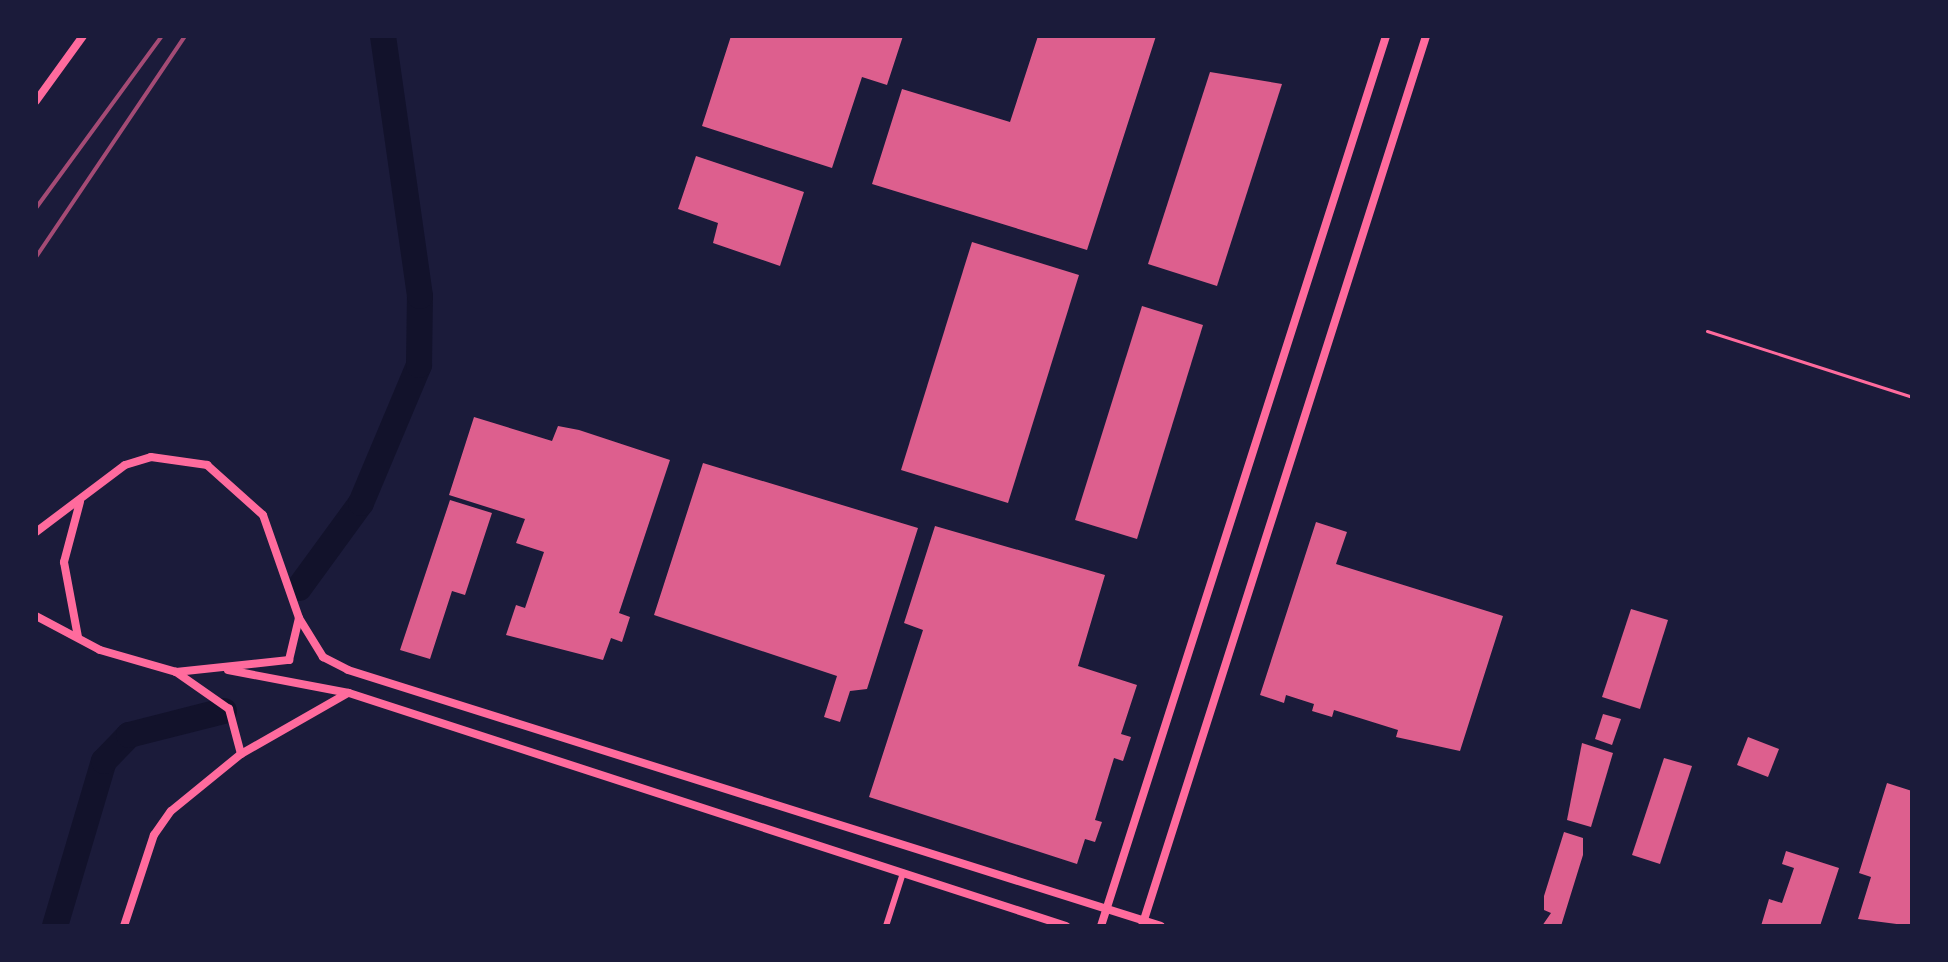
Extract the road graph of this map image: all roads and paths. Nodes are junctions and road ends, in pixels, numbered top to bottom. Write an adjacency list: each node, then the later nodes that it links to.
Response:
1 (83, 36): 4 (street)
2 (1386, 36): 18 (street)
3 (1426, 36): 19 (street)
4 (39, 91): 5 (street)
5 (36, 101)
6 (1707, 331): 7 (lane)
7 (1912, 397)
8 (81, 497): 9 (street); 11 (street); 12 (street)
9 (36, 532)
10 (36, 616): 12 (street)
11 (299, 618): 13 (street); 18 (street)
12 (78, 637): 14 (street)
13 (228, 670): 14 (street); 15 (street)
14 (176, 672): 16 (street)
15 (349, 693): 16 (street); 17 (street)
16 (241, 754): 20 (street)
17 (903, 873): 21 (street); 22 (street)
18 (1107, 909): 19 (street); 23 (street)
19 (1142, 923): 24 (street)
20 (124, 926)
21 (886, 926)
22 (1066, 926)
23 (1101, 926)
24 (1161, 926)

